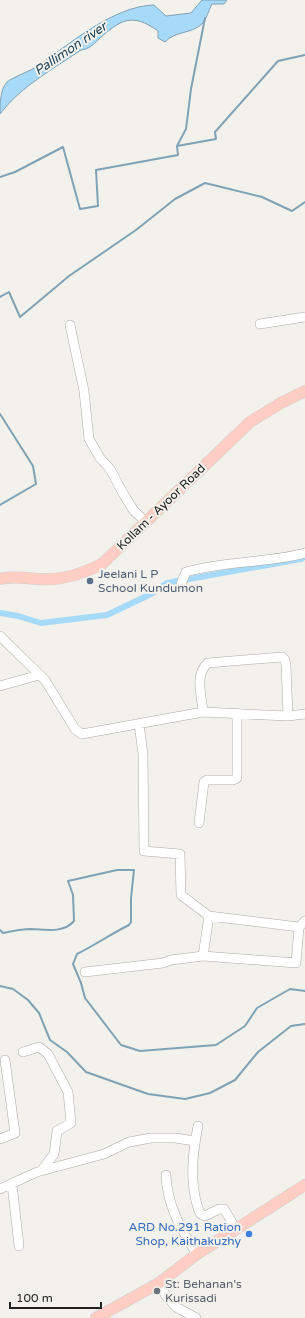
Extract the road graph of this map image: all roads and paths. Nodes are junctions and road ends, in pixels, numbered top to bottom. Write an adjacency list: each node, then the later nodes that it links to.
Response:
1 (305, 317): 2 (street)
2 (260, 324)
3 (70, 325): 5 (street)
4 (305, 391): 5 (main road, Kollam - Ayoor Road)
5 (146, 522): 7 (main road, Kollam - Ayoor Road)
6 (305, 553): 8 (street)
7 (0, 579)
8 (181, 584)
9 (0, 636): 10 (street)
10 (39, 675): 11 (street); 16 (street)
11 (0, 686)
12 (204, 712): 13 (street); 15 (street); 16 (street)
13 (237, 713): 15 (street); 17 (street)
14 (305, 714): 15 (street)
15 (288, 716)
16 (139, 724): 18 (street)
17 (199, 824)
18 (209, 916): 19 (street); 20 (street)
19 (302, 924): 20 (street)
20 (203, 956): 21 (street)
21 (85, 972)
22 (23, 1052): 27 (street)
23 (5, 1060): 25 (street)
24 (198, 1126): 26 (street)
25 (0, 1139)
26 (195, 1141): 27 (street); 32 (street)
27 (42, 1170): 29 (street)
28 (166, 1175): 34 (street)
29 (12, 1184): 31 (street); 33 (street)
30 (305, 1185): 32 (main road)
31 (0, 1189)
32 (236, 1230): 34 (main road)
33 (19, 1246)
34 (197, 1254): 35 (main road)
35 (159, 1283): 36 (main road); 37 (street)
36 (96, 1318)
37 (196, 1318)

